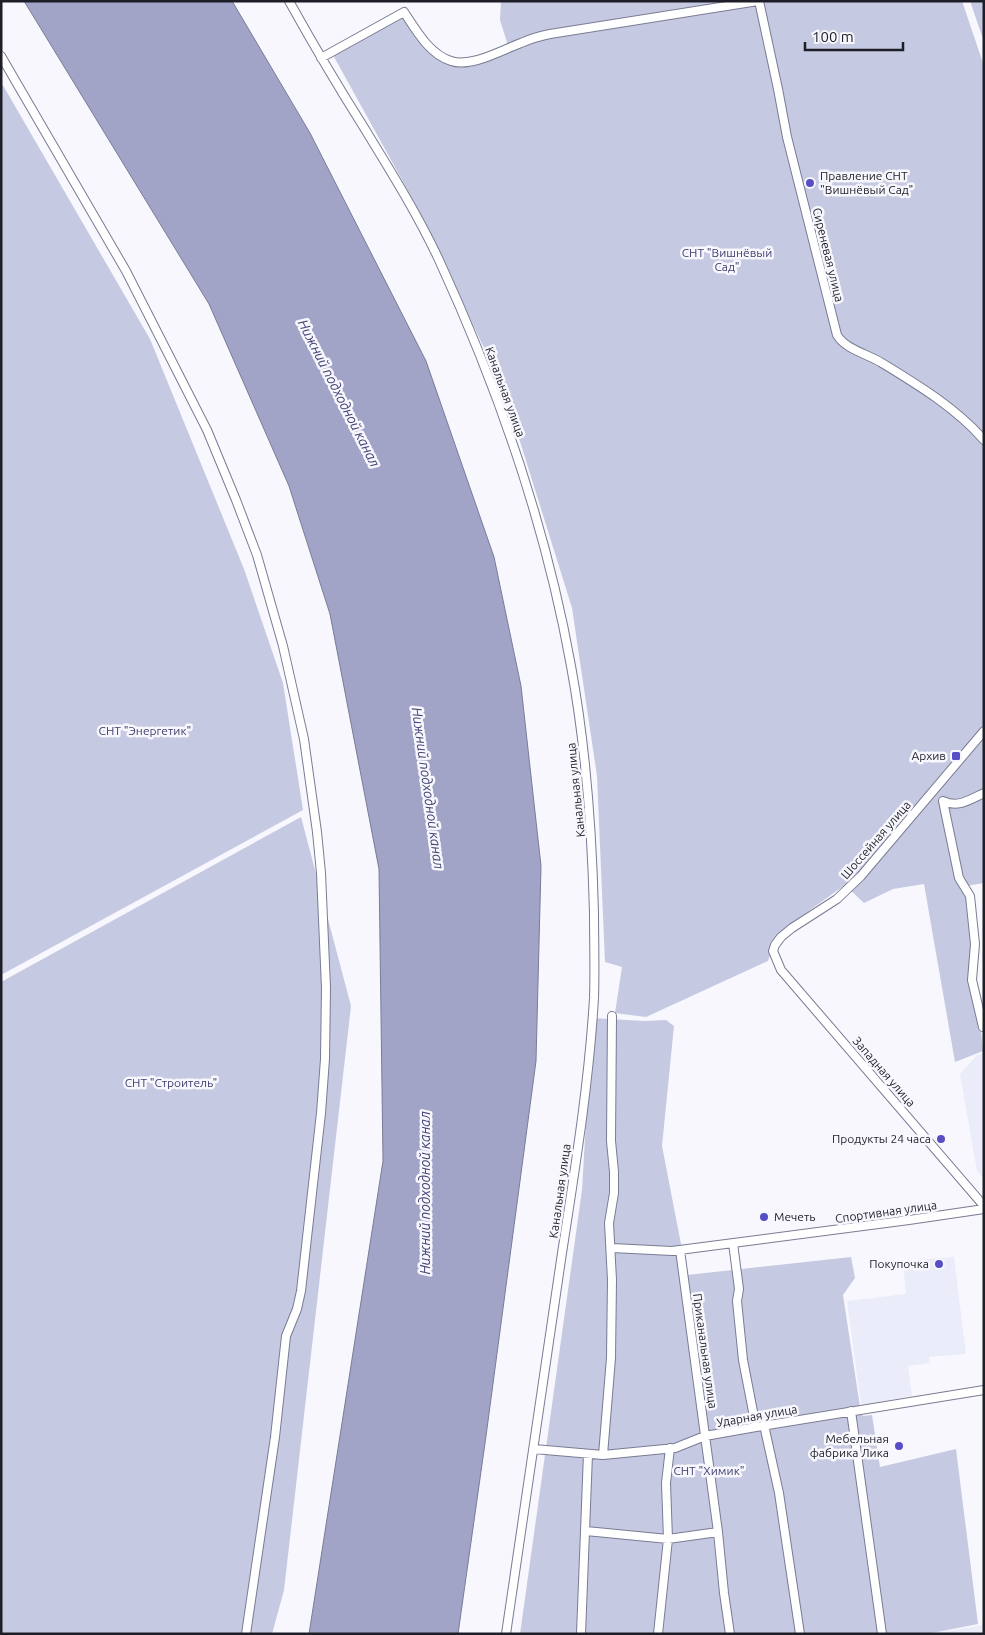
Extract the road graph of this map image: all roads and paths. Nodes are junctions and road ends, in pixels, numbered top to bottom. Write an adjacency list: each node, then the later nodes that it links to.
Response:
1 (289, 1): 4 (street, Канальная улица)
2 (759, 1): 4 (street); 5 (street, Сиреневая улица)
3 (1, 56): 29 (street)
4 (321, 58): 22 (street, Канальная улица)
5 (984, 440)
6 (984, 731): 7 (street, Шоссейная улица)
7 (934, 791): 9 (street); 10 (street, Шоссейная улица)
8 (984, 793): 9 (street)
9 (943, 801): 12 (street)
10 (773, 951): 13 (street, Западная улица)
11 (612, 1016): 15 (street)
12 (983, 1027)
13 (984, 1208): 14 (street, Спортивная улица)
14 (733, 1243): 16 (street, Спортивная улица); 20 (street)
15 (612, 1248): 16 (street, Спортивная улица); 25 (street)
16 (680, 1250): 21 (street, Приканальная улица)
17 (984, 1390): 18 (street, Ударная улица)
18 (851, 1411): 19 (street, Ударная улица); 35 (street)
19 (764, 1425): 20 (street, Ударная улица); 34 (street)
20 (756, 1427): 21 (street, Ударная улица)
21 (705, 1436): 23 (street, Ударная улица); 27 (street, Приканальная улица)
22 (534, 1448): 24 (street, Ударная улица); 30 (street, Канальная улица)
23 (670, 1448): 25 (street, Ударная улица); 28 (street)
24 (588, 1454): 25 (street, Ударная улица); 26 (street)
25 (603, 1455)
26 (586, 1531): 28 (street); 31 (street)
27 (718, 1532): 28 (street); 33 (street, Приканальная улица)
28 (668, 1539): 32 (street)
29 (246, 1634)
30 (506, 1634)
31 (581, 1634)
32 (658, 1634)
33 (730, 1634)
34 (800, 1634)
35 (882, 1634)

